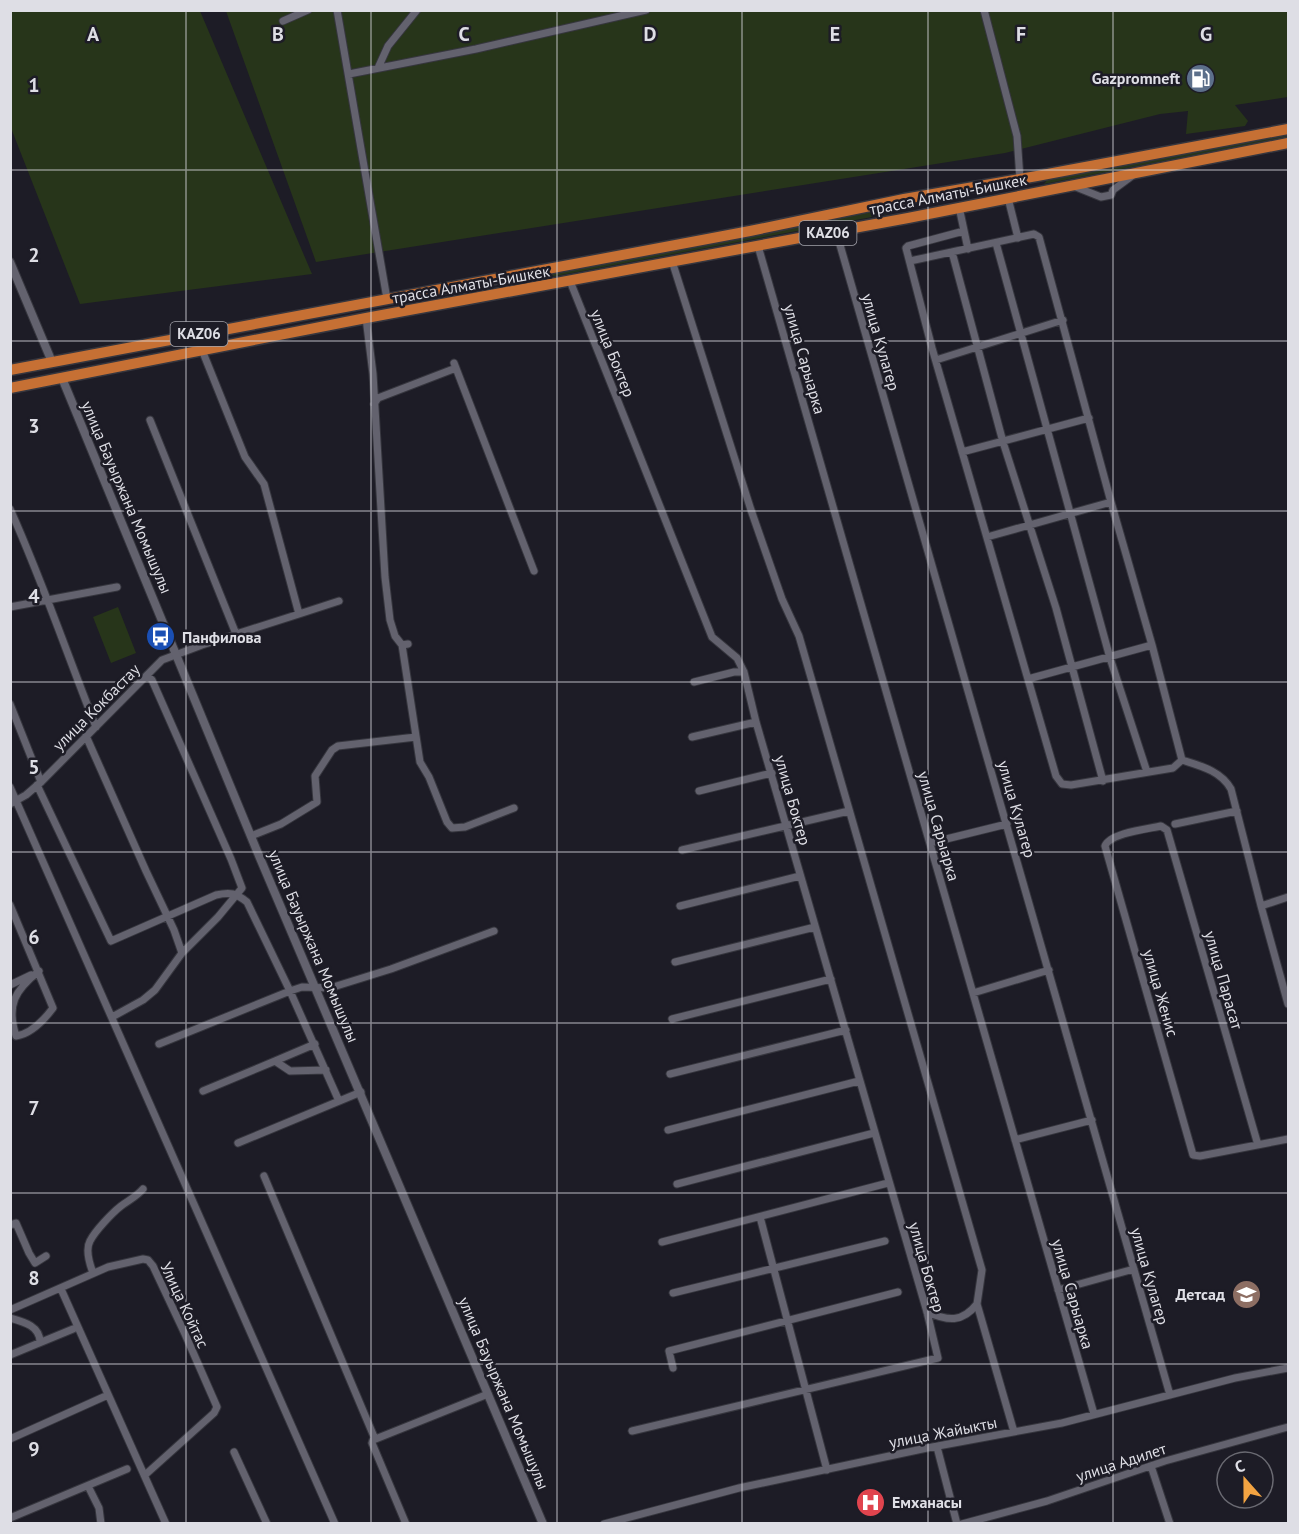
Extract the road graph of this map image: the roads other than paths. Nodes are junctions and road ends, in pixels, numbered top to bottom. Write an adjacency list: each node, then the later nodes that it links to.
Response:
1 (308, 10): 6 (street)
2 (337, 10): 8 (street)
3 (417, 10): 7 (street)
4 (646, 10): 7 (street)
5 (984, 10): 12 (street)
6 (283, 21)
7 (378, 68): 8 (street)
8 (348, 74): 31 (street)
9 (1288, 129): 12 (highway, трасса Алматы-Бишкек / KАZ06)
10 (1288, 143): 11 (highway, трасса Алматы-Бишкек / KАZ06)
11 (1141, 171): 13 (highway, трасса Алматы-Бишкек / KАZ06); 13 (street)
12 (1020, 179): 15 (highway, трасса Алматы-Бишкек / KАZ06)
13 (1067, 186): 14 (highway, трасса Алматы-Бишкек / KАZ06)
14 (1008, 198): 16 (highway, трасса Алматы-Бишкек / KАZ06); 20 (street)
15 (904, 199): 17 (highway); 28 (highway, трасса Алматы-Бишкек / KАZ06)
16 (959, 207): 17 (highway, трасса Алматы-Бишкек / KАZ06); 19 (street)
17 (908, 218): 18 (highway, трасса Алматы-Бишкек / KАZ06)
18 (836, 231): 22 (highway, трасса Алматы-Бишкек / KАZ06); 86 (street, улица Кулагер)
19 (964, 231): 23 (street); 26 (street)
20 (1018, 238): 21 (street); 33 (street)
21 (996, 243): 23 (street); 34 (street)
22 (758, 246): 25 (highway, трасса Алматы-Бишкек / KАZ06); 90 (street, улица Сарыарка)
23 (968, 249): 24 (street)
24 (952, 252): 26 (street); 35 (street)
25 (672, 261): 29 (highway, трасса Алматы-Бишкек / KАZ06); 83 (street)
26 (910, 261): 37 (street)
27 (10, 262): 38 (street)
28 (500, 277): 30 (highway); 31 (highway, трасса Алматы-Бишкек / KАZ06)
29 (570, 281): 30 (highway, трасса Алматы-Бишкек / KАZ06); 64 (street, улица Боктер)
30 (503, 293): 32 (highway, трасса Алматы-Бишкек / KАZ06)
31 (387, 299): 38 (highway, KАZ06)
32 (366, 318): 36 (highway, KАZ06); 42 (street)
33 (1063, 320): 34 (street); 43 (street)
34 (1022, 333): 35 (street); 45 (street)
35 (979, 346): 37 (street); 46 (street)
36 (202, 350): 40 (highway, KАZ06); 58 (street)
37 (936, 360): 47 (street)
38 (52, 362): 39 (highway, KАZ06)
39 (10, 370)
40 (62, 378): 41 (highway, KАZ06); 61 (street, улица Бауыржана Момышулы)
41 (10, 387)
42 (375, 404): 53 (street); 72 (street)
43 (1089, 418): 45 (street); 48 (street)
44 (150, 420): 59 (street)
45 (1048, 429): 46 (street); 50 (street)
46 (1003, 442): 47 (street); 51 (street)
47 (962, 452): 52 (street)
48 (1111, 502): 50 (street); 60 (street)
49 (10, 509): 55 (street)
50 (1071, 515): 51 (street); 62 (street)
51 (1029, 527): 52 (street); 63 (street)
52 (987, 537): 66 (street)
53 (534, 571)
54 (117, 586): 55 (street)
55 (46, 600): 57 (street); 70 (street)
56 (339, 602): 58 (street, улица Кокбастау)
57 (10, 607)
58 (299, 614): 59 (street, улица Кокбастау)
59 (236, 634): 61 (street, улица Кокбастау)
60 (1152, 645): 62 (street); 74 (street)
61 (176, 654): 65 (street, улица Кокбастау); 89 (street, улица Бауыржана Момышулы)
62 (1110, 658): 63 (street); 75 (street)
63 (1071, 668): 66 (street); 77 (street)
64 (744, 672): 67 (street); 69 (street, улица Боктер)
65 (147, 675): 70 (street, улица Кокбастау); 93 (street)
66 (1028, 679): 77 (street)
67 (694, 682)
68 (10, 704): 78 (street)
69 (756, 722): 73 (street); 76 (street, улица Боктер)
70 (96, 727): 71 (street, улица Кокбастау)
71 (87, 736): 78 (street, улица Кокбастау); 98 (street)
72 (416, 737): 82 (street); 89 (street)
73 (692, 737)
74 (1182, 760): 75 (street); 84 (street)
75 (1147, 772): 77 (street)
76 (772, 773): 80 (street); 85 (street, улица Боктер)
77 (1103, 781)
78 (39, 784): 81 (street, улица Кокбастау); 98 (street)
79 (10, 787): 81 (street)
80 (699, 791)
81 (14, 803): 114 (street)
82 (514, 808)
83 (849, 811): 85 (street); 149 (street)
84 (1237, 811): 87 (street); 97 (street)
85 (787, 824): 91 (street); 92 (street, улица Боктер)
86 (1006, 824): 90 (street); 103 (street, улица Кулагер)
87 (1175, 824)
88 (1161, 826): 132 (street, улица Парасат); 132 (street, улица Женис)
89 (251, 836): 105 (street, улица Бауыржана Момышулы)
90 (930, 843): 111 (street, улица Сарыарка)
91 (682, 850)
92 (800, 876): 96 (street); 99 (street, улица Боктер)
93 (237, 895): 98 (street); 101 (street); 110 (street)
94 (1288, 897): 97 (street)
95 (10, 905): 104 (street)
96 (680, 906)
97 (1261, 906): 112 (street)
98 (167, 916): 101 (street)
99 (815, 927): 102 (street); 106 (street, улица Боктер)
100 (494, 931): 109 (street)
101 (182, 953): 114 (street)
102 (675, 962)
103 (1049, 970): 111 (street); 126 (street, улица Кулагер)
104 (39, 972): 107 (street); 113 (street); 113 (street)
105 (309, 974): 108 (street); 109 (street, улица Бауыржана Момышулы)
106 (831, 979): 115 (street); 116 (street, улица Боктер)
107 (10, 985)
108 (302, 987): 109 (street); 110 (street)
109 (315, 988): 124 (street, улица Бауыржана Момышулы)
110 (291, 991): 117 (street); 118 (street)
111 (973, 993): 130 (street, улица Сарыарка)
112 (1288, 1004)
113 (11, 1008)
114 (112, 1017): 180 (street)
115 (672, 1018)
116 (846, 1030): 121 (street); 122 (street, улица Боктер)
117 (159, 1044)
118 (315, 1044): 119 (street); 120 (street)
119 (275, 1061): 120 (street); 123 (street)
120 (326, 1070): 125 (street)
121 (670, 1074)
122 (859, 1082): 127 (street); 128 (street, улица Боктер)
123 (203, 1091)
124 (361, 1092): 125 (street); 160 (street, улица Бауыржана Момышулы)
125 (339, 1101): 131 (street)
126 (1092, 1120): 130 (street); 143 (street, улица Кулагер)
127 (668, 1130)
128 (874, 1133): 134 (street, улица Боктер); 135 (street)
129 (1288, 1138): 132 (street)
130 (1015, 1140): 146 (street, улица Сарыарка)
131 (238, 1143)
132 (1258, 1145)
133 (264, 1176): 168 (street)
134 (888, 1183): 137 (street); 151 (street, улица Боктер)
135 (677, 1184)
136 (143, 1189): 144 (street)
137 (760, 1217): 140 (street); 142 (street)
138 (10, 1225): 141 (street)
139 (885, 1241): 142 (street)
140 (662, 1242)
141 (46, 1256)
142 (775, 1268): 148 (street); 153 (street)
143 (1134, 1269): 146 (street); 162 (street, улица Кулагер)
144 (93, 1274): 145 (street, Улица Койтас); 174 (street, Улица Койтас)
145 (62, 1289): 150 (street); 161 (street)
146 (1058, 1290): 163 (street, улица Сарыарка)
147 (897, 1292): 153 (street)
148 (673, 1293)
149 (977, 1304): 151 (street); 166 (street)
150 (10, 1310)
151 (927, 1312): 159 (street, улица Боктер)
152 (10, 1318): 155 (street)
153 (788, 1321): 157 (street); 159 (street)
154 (73, 1329): 155 (street)
155 (40, 1342): 156 (street)
156 (10, 1355)
157 (673, 1368)
158 (1288, 1368): 162 (street, улица Жайыкты)
159 (806, 1389): 165 (street); 173 (street)
160 (488, 1394): 168 (street); 182 (street, улица Бауыржана Момышулы)
161 (108, 1395): 167 (street); 174 (street)
162 (1170, 1395): 163 (street, улица Жайыкты)
163 (1094, 1414): 166 (street, улица Жайыкты)
164 (1288, 1428): 171 (street, улица Адилет)
165 (632, 1431)
166 (1014, 1432): 169 (street, улица Жайыкты)
167 (10, 1439)
168 (375, 1439): 181 (street)
169 (937, 1447): 173 (street, улица Жайыкты); 184 (street)
170 (234, 1452): 179 (street)
171 (1151, 1466): 184 (street, улица Адилет); 185 (street)
172 (127, 1469): 175 (street)
173 (827, 1470): 183 (street, улица Жайыкты)
174 (145, 1475): 178 (street)
175 (88, 1486): 176 (street); 177 (street)
176 (10, 1518)
177 (101, 1524)
178 (166, 1524)
179 (267, 1524)
180 (335, 1524)
181 (406, 1524)
182 (543, 1524)
183 (604, 1524)
184 (959, 1524)
185 (1170, 1524)

